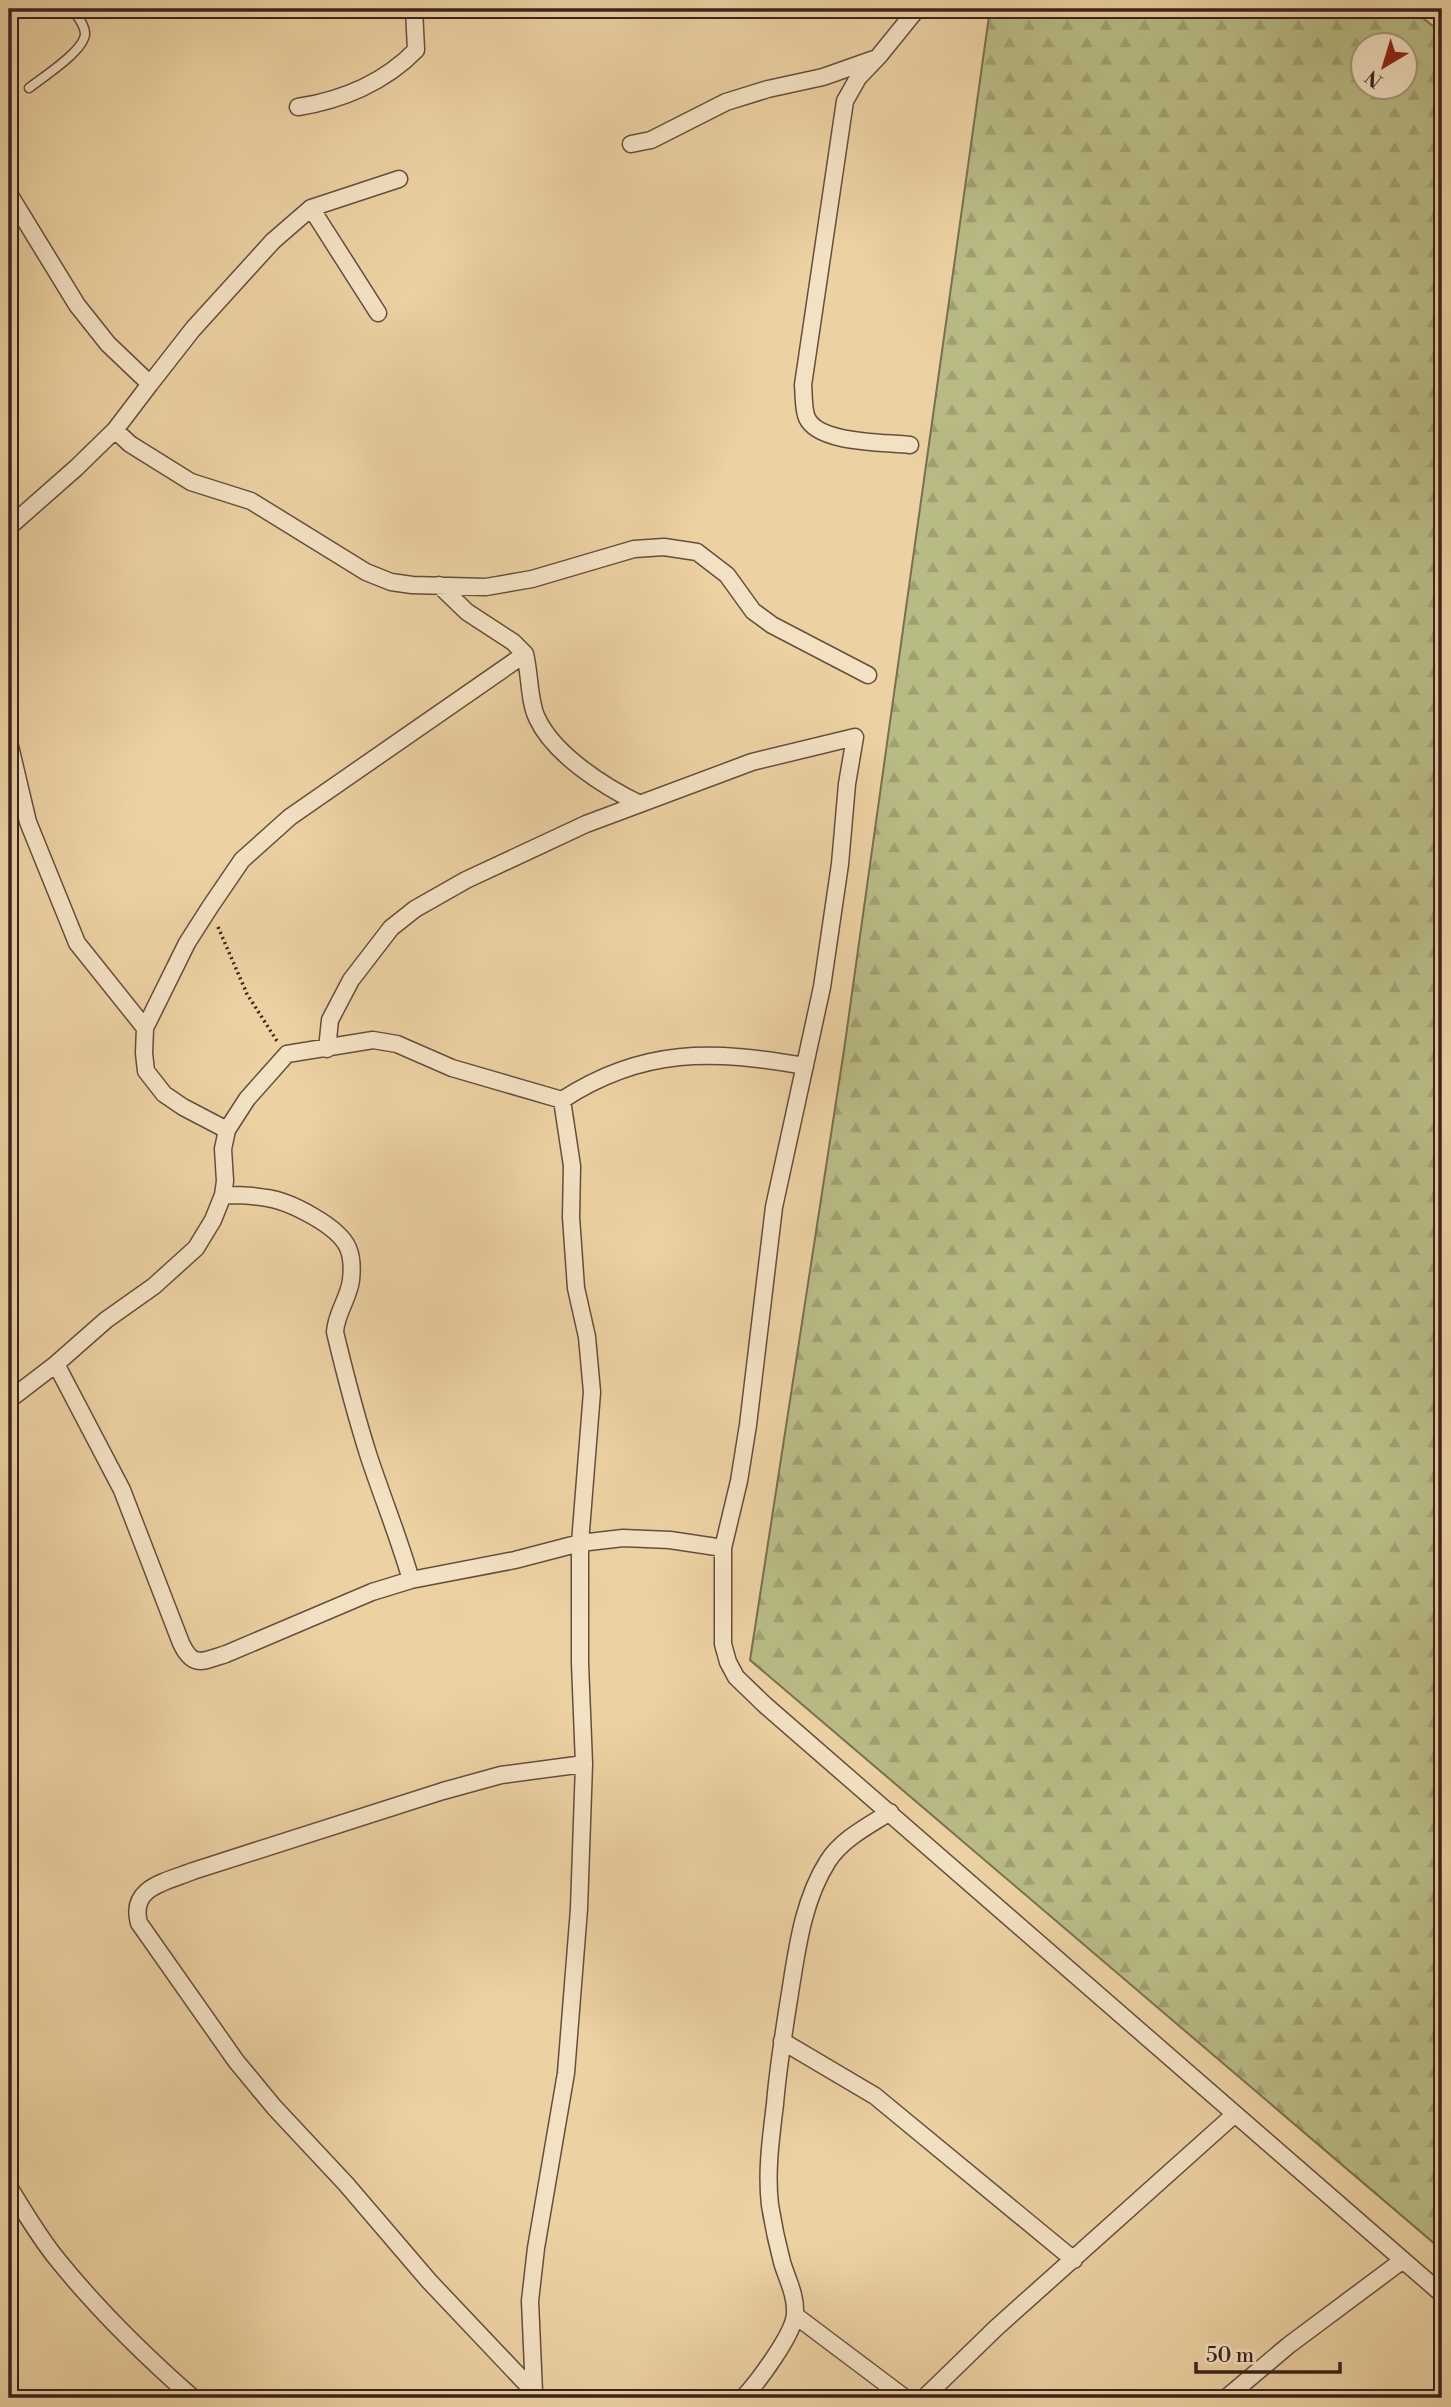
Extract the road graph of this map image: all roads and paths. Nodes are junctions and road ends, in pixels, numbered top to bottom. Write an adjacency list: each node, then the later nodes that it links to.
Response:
1 (72, 9): 5 (lane)
2 (414, 9): 6 (street)
3 (917, 9): 4 (street)
4 (879, 57): 7 (street); 14 (street)
5 (29, 89)
6 (298, 107)
7 (631, 144)
8 (400, 179): 10 (street)
9 (9, 194): 12 (street)
10 (311, 208): 11 (street); 12 (street)
11 (378, 313)
12 (150, 384): 13 (street)
13 (115, 430): 15 (street); 16 (street)
14 (911, 444)
15 (9, 527)
16 (439, 585): 17 (street); 18 (street)
17 (524, 654): 20 (street); 21 (street)
18 (868, 675)
19 (9, 742): 22 (street)
20 (640, 804): 23 (street); 25 (street)
21 (209, 907): 22 (street); 24 (path)
22 (145, 1028): 27 (street)
23 (327, 1049): 24 (street); 26 (street)
24 (287, 1054): 27 (street)
25 (805, 1066): 26 (street); 32 (street)
26 (562, 1100): 31 (street)
27 (227, 1130): 28 (street)
28 (223, 1195): 29 (street); 33 (street)
29 (56, 1364): 30 (street); 33 (street)
30 (9, 1400)
31 (580, 1544): 32 (street); 33 (street); 34 (street)
32 (723, 1548): 35 (street)
33 (411, 1580)
34 (584, 1764): 43 (street); 43 (street)
35 (890, 1812): 36 (street); 37 (street)
36 (782, 2041): 39 (street); 42 (street)
37 (1235, 2114): 39 (street); 40 (street)
38 (9, 2187): 44 (street)
39 (1074, 2260): 47 (street)
40 (1403, 2260): 41 (street); 48 (street)
41 (1442, 2294)
42 (796, 2316): 45 (street); 46 (street)
43 (537, 2395)
44 (193, 2398)
45 (743, 2398)
46 (905, 2398)
47 (924, 2398)
48 (1226, 2398)

